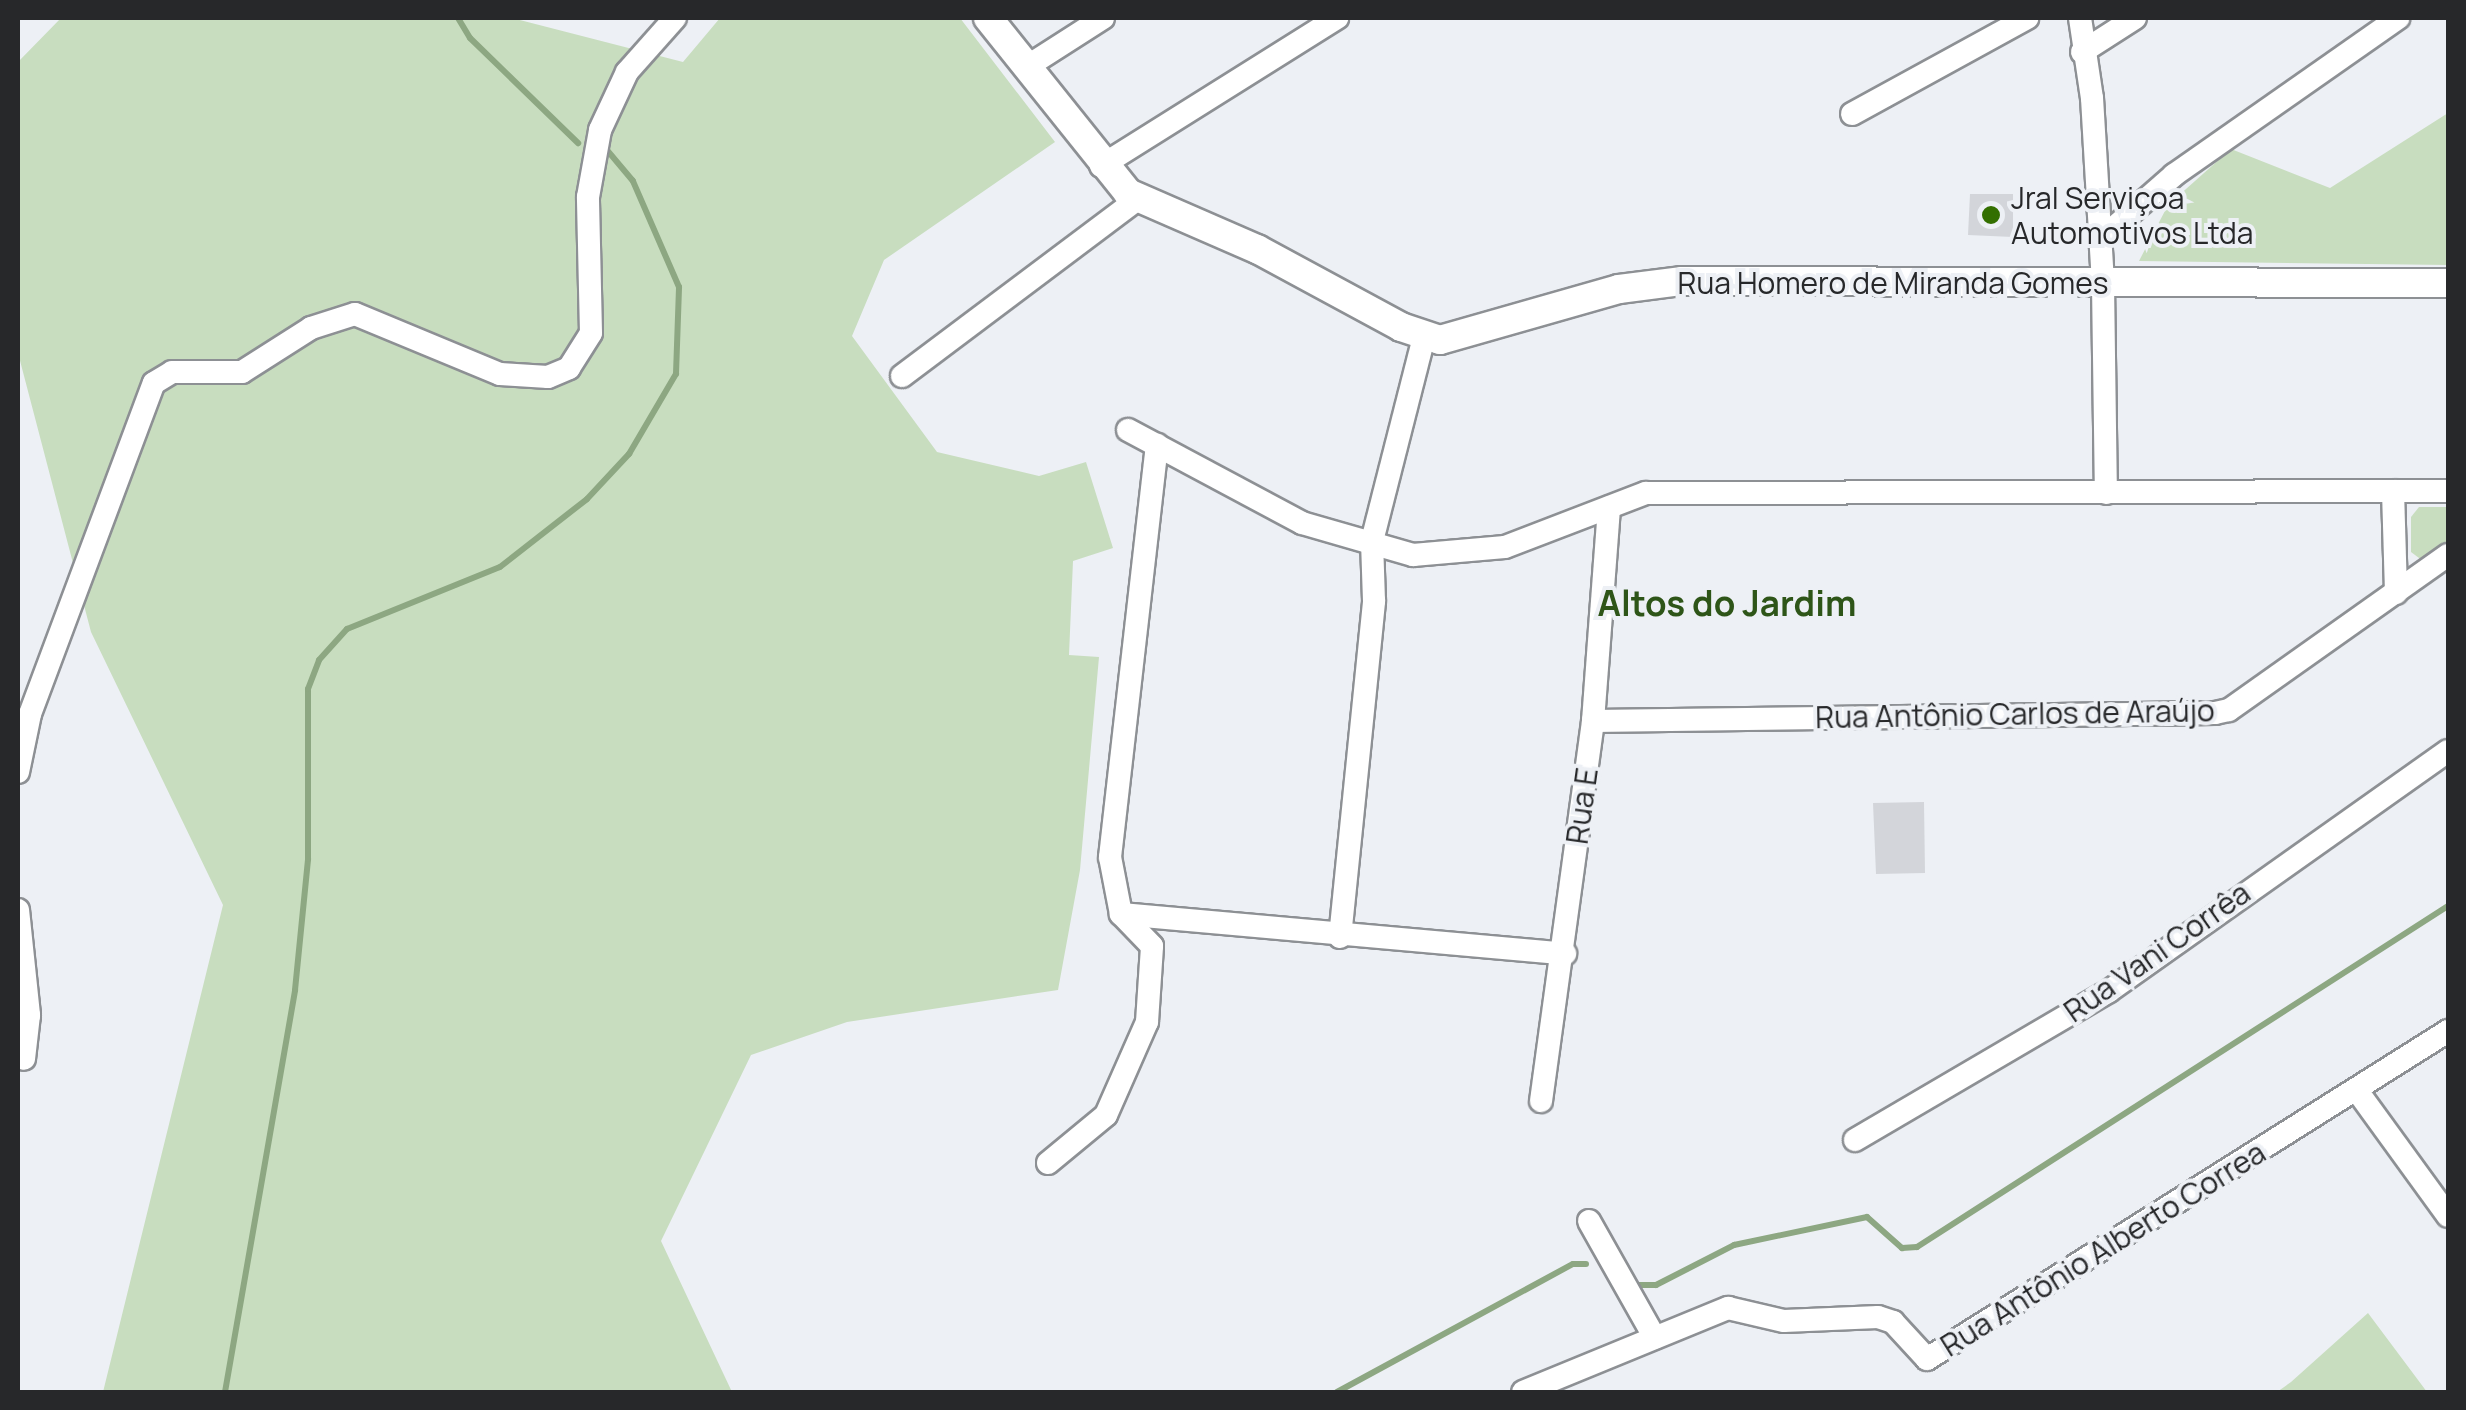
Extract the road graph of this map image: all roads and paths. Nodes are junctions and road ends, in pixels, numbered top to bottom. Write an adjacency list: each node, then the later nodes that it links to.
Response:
1 (675, 18): 30 (street)
2 (988, 18): 10 (street)
3 (1103, 18): 10 (street)
4 (1337, 18): 12 (street)
5 (2027, 18): 11 (street)
6 (2080, 18): 9 (street)
7 (2135, 18): 9 (street)
8 (2398, 18): 14 (street)
9 (2082, 52): 14 (street)
10 (1028, 66): 12 (street)
11 (1852, 114)
12 (1101, 166): 13 (street)
13 (1138, 199): 17 (street); 18 (street)
14 (2100, 239): 15 (street)
15 (2103, 284): 16 (street, Rua Homero de Miranda Gomes); 17 (street, Rua Homero de Miranda Gomes); 23 (street)
16 (2448, 284)
17 (1424, 336): 25 (street)
18 (902, 376)
19 (1128, 430): 20 (street)
20 (1157, 445): 25 (street); 32 (street)
21 (2393, 491): 22 (street); 23 (street); 27 (street)
22 (2448, 491)
23 (2106, 493): 24 (street)
24 (1610, 508): 25 (street); 28 (street, Rua E)
25 (1372, 541): 33 (street)
26 (2448, 555): 27 (street, Rua Antônio Carlos de Araújo)
27 (2396, 593): 28 (street, Rua Antônio Carlos de Araújo)
28 (1593, 721): 34 (street, Rua E)
29 (2448, 750): 39 (street, Rua Vani Corrêa)
30 (18, 772)
31 (18, 910): 36 (street)
32 (1121, 914): 33 (street); 40 (street)
33 (1340, 937): 34 (street)
34 (1565, 954): 38 (street, Rua E)
35 (2448, 1031): 37 (street, Rua Antônio Alberto Correa)
36 (24, 1060)
37 (2358, 1092): 41 (street); 43 (street, Rua Antônio Alberto Correa)
38 (1541, 1101)
39 (1855, 1140)
40 (1048, 1163)
41 (2446, 1207)
42 (1589, 1221): 43 (street)
43 (1655, 1338): 44 (street, Rua Antônio Alberto Correa)
44 (1523, 1392)

